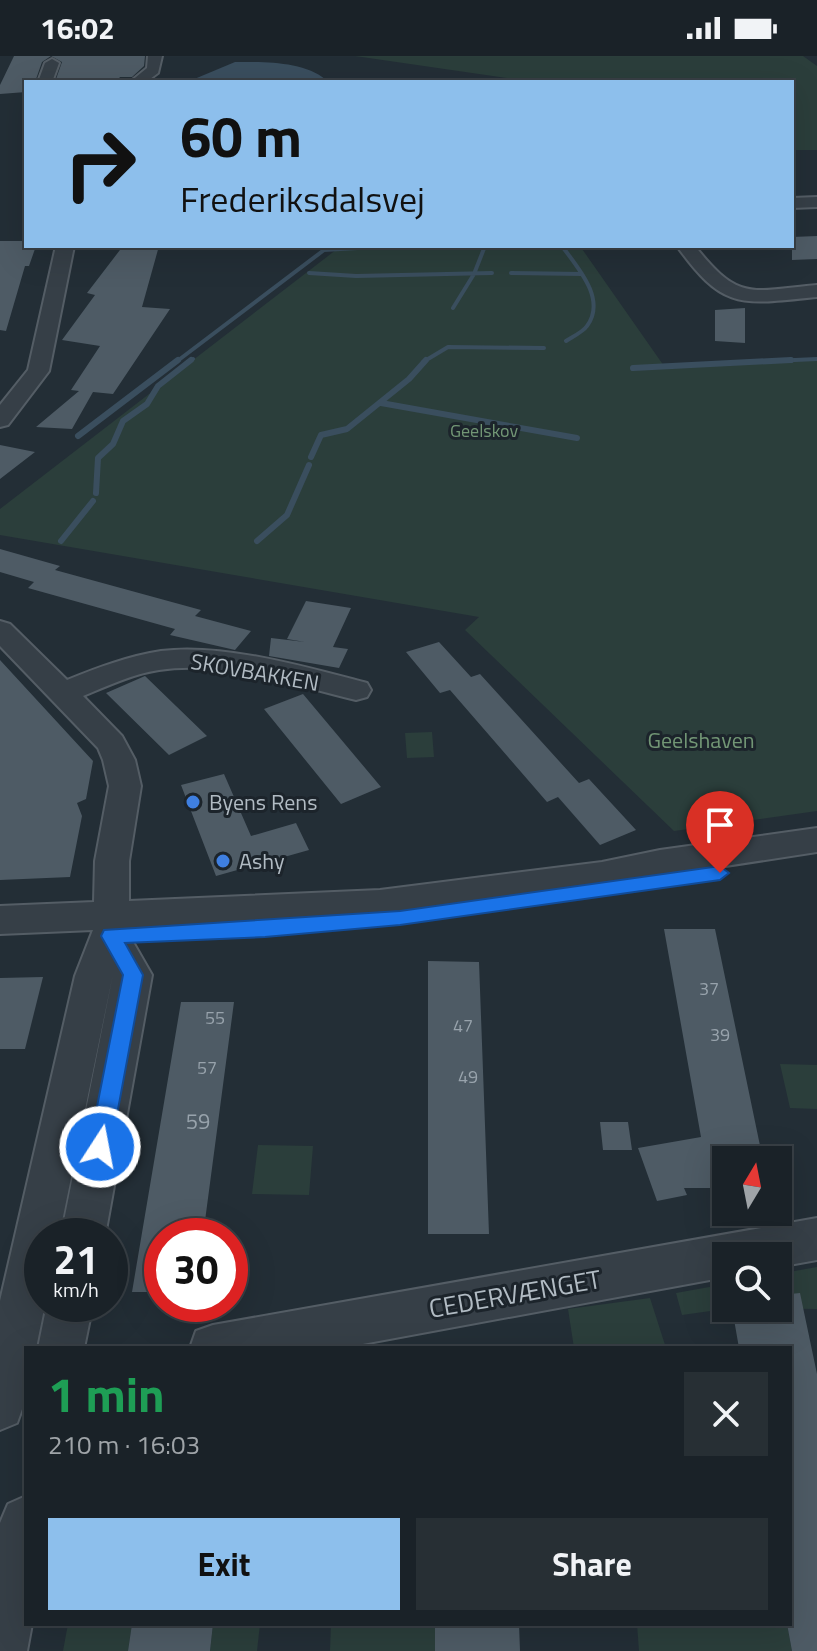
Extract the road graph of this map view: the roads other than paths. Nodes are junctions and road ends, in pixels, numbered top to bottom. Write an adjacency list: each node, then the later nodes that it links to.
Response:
1 (155, 56): 4 (street)
2 (52, 63): 3 (street)
3 (48, 80)
4 (141, 80)
5 (817, 202): 6 (street)
6 (794, 203)
7 (65, 248): 10 (street)
8 (688, 248): 9 (street)
9 (817, 291)
10 (0, 420)
11 (0, 630): 13 (street)
12 (356, 690): 13 (street, SKOVBAKKEN)
13 (63, 693): 17 (street)
14 (817, 840): 17 (street)
15 (817, 859): 17 (street)
16 (0, 920): 17 (street)
17 (111, 925): 18 (street); 19 (street); 24 (street)
18 (0, 939)
19 (86, 1218)
20 (817, 1239): 23 (street, CEDERVÆNGET)
21 (66, 1322): 22 (street)
22 (61, 1346)
23 (224, 1346)
24 (12, 1378)
25 (24, 1532): 26 (street)
26 (0, 1649)

